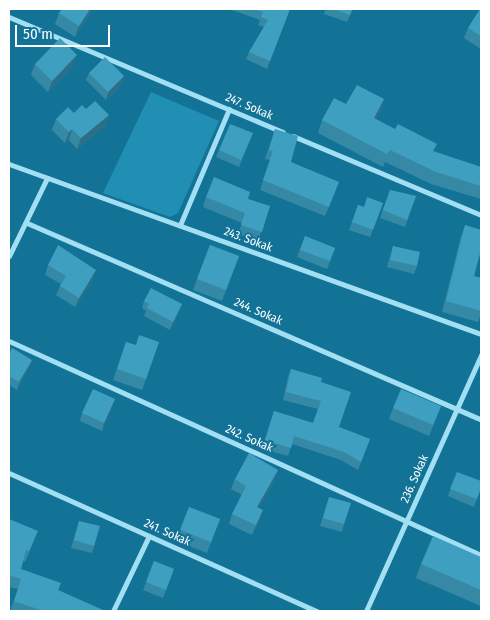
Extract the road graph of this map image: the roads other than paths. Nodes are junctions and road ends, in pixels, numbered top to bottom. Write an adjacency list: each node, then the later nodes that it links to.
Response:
1 (9, 17): 2 (street, 247. Sokak)
2 (229, 109): 5 (street, 247. Sokak); 7 (street)
3 (9, 164): 4 (street, 243. Sokak)
4 (47, 178): 6 (street); 7 (street, 243. Sokak)
5 (481, 215)
6 (27, 223): 8 (street); 12 (street, 244. Sokak)
7 (180, 226): 9 (street, 243. Sokak)
8 (9, 256)
9 (481, 334)
10 (9, 341): 15 (street, 242. Sokak)
11 (481, 355): 12 (street, 236. Sokak)
12 (457, 409): 13 (street, 244. Sokak); 15 (street, 236. Sokak)
13 (481, 419)
14 (9, 473): 16 (street, 241. Sokak)
15 (407, 521): 17 (street, 242. Sokak); 20 (street, 236. Sokak)
16 (149, 536): 18 (street); 19 (street, 241. Sokak)
17 (481, 555)
18 (112, 611)
19 (316, 611)
20 (366, 611)

